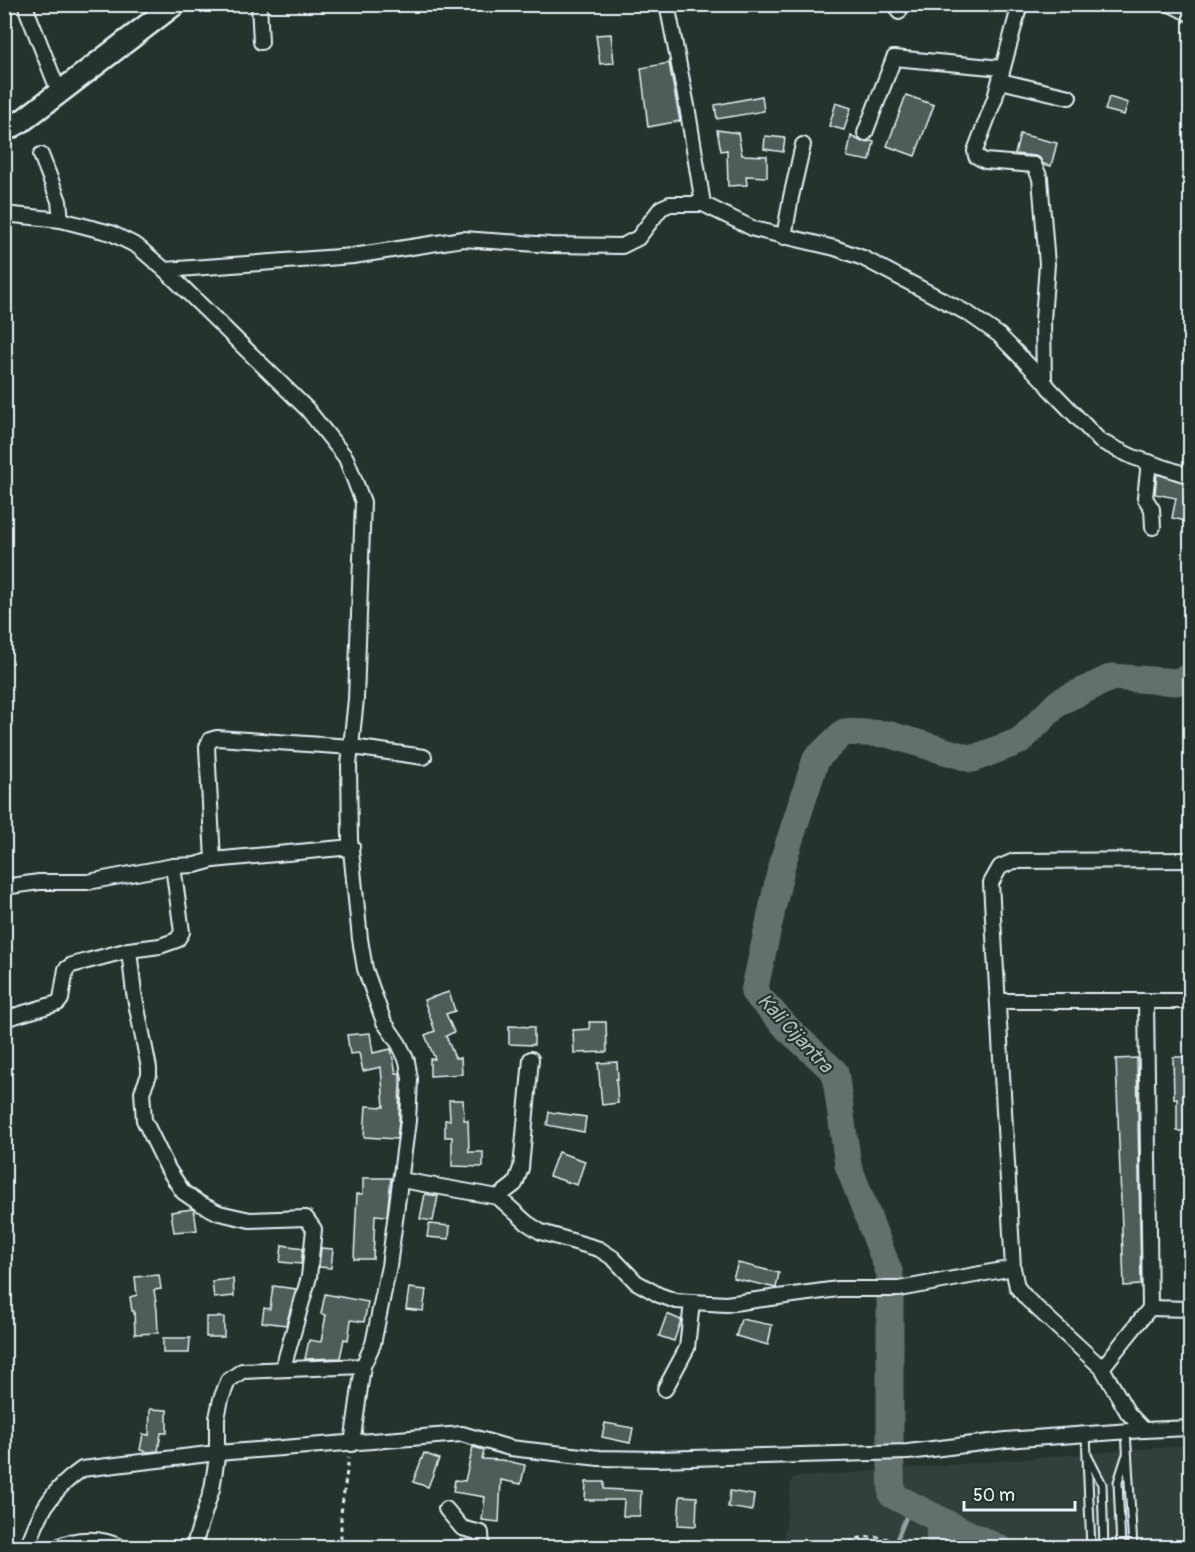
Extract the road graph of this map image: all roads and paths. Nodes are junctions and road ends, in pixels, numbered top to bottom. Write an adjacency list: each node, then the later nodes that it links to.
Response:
1 (26, 4): 10 (street)
2 (175, 4): 10 (main road)
3 (259, 4): 8 (street)
4 (667, 4): 16 (street)
5 (1020, 4): 9 (street)
6 (1170, 4): 7 (street)
7 (1191, 14)
8 (261, 42)
9 (1001, 75): 11 (street); 13 (street); 21 (street)
10 (59, 92): 12 (main road)
11 (1069, 97)
12 (4, 131)
13 (866, 133)
14 (803, 145): 19 (street)
15 (42, 155): 18 (street)
16 (703, 204): 19 (street); 20 (street)
17 (4, 214): 18 (street)
18 (61, 220): 20 (street)
19 (784, 237): 21 (street)
20 (165, 270): 25 (street)
21 (1044, 381): 22 (street)
22 (1149, 462): 23 (street); 24 (street)
23 (1191, 476)
24 (1153, 527)
25 (352, 747): 26 (street); 27 (street); 28 (street)
26 (424, 758)
27 (352, 846): 28 (street); 38 (street)
28 (213, 860): 30 (street)
29 (1191, 860): 33 (street)
30 (173, 866): 31 (street); 32 (street)
31 (4, 887)
32 (129, 950): 36 (street); 45 (street)
33 (998, 1001): 34 (street); 40 (street)
34 (1146, 1001): 35 (street); 42 (street)
35 (1191, 1001)
36 (4, 1019)
37 (531, 1059): 39 (street)
38 (401, 1180): 39 (street); 44 (street)
39 (498, 1197): 41 (street)
40 (1013, 1268): 41 (street); 46 (street)
41 (692, 1302): 47 (street)
42 (1149, 1308): 43 (street); 46 (street)
43 (1191, 1309)
44 (363, 1366): 45 (street); 52 (street)
45 (283, 1368): 54 (street)
46 (1102, 1368): 49 (street)
47 (665, 1389)
48 (1191, 1428): 49 (street)
49 (1144, 1430): 50 (street)
50 (1126, 1431): 51 (street); 53 (lane)
51 (1086, 1434): 52 (street); 55 (lane)
52 (352, 1444): 54 (street); 61 (path)
53 (1127, 1452): 67 (lane); 68 (lane)
54 (217, 1453): 57 (street); 60 (street)
55 (1087, 1455): 65 (lane); 66 (lane)
56 (446, 1509): 62 (street)
57 (27, 1548)
58 (56, 1548): 59 (street)
59 (122, 1548)
60 (193, 1548)
61 (341, 1548)
62 (482, 1548)
63 (842, 1548): 64 (path)
64 (904, 1548)
65 (1091, 1548)
66 (1104, 1548)
67 (1120, 1548)
68 (1133, 1548)

